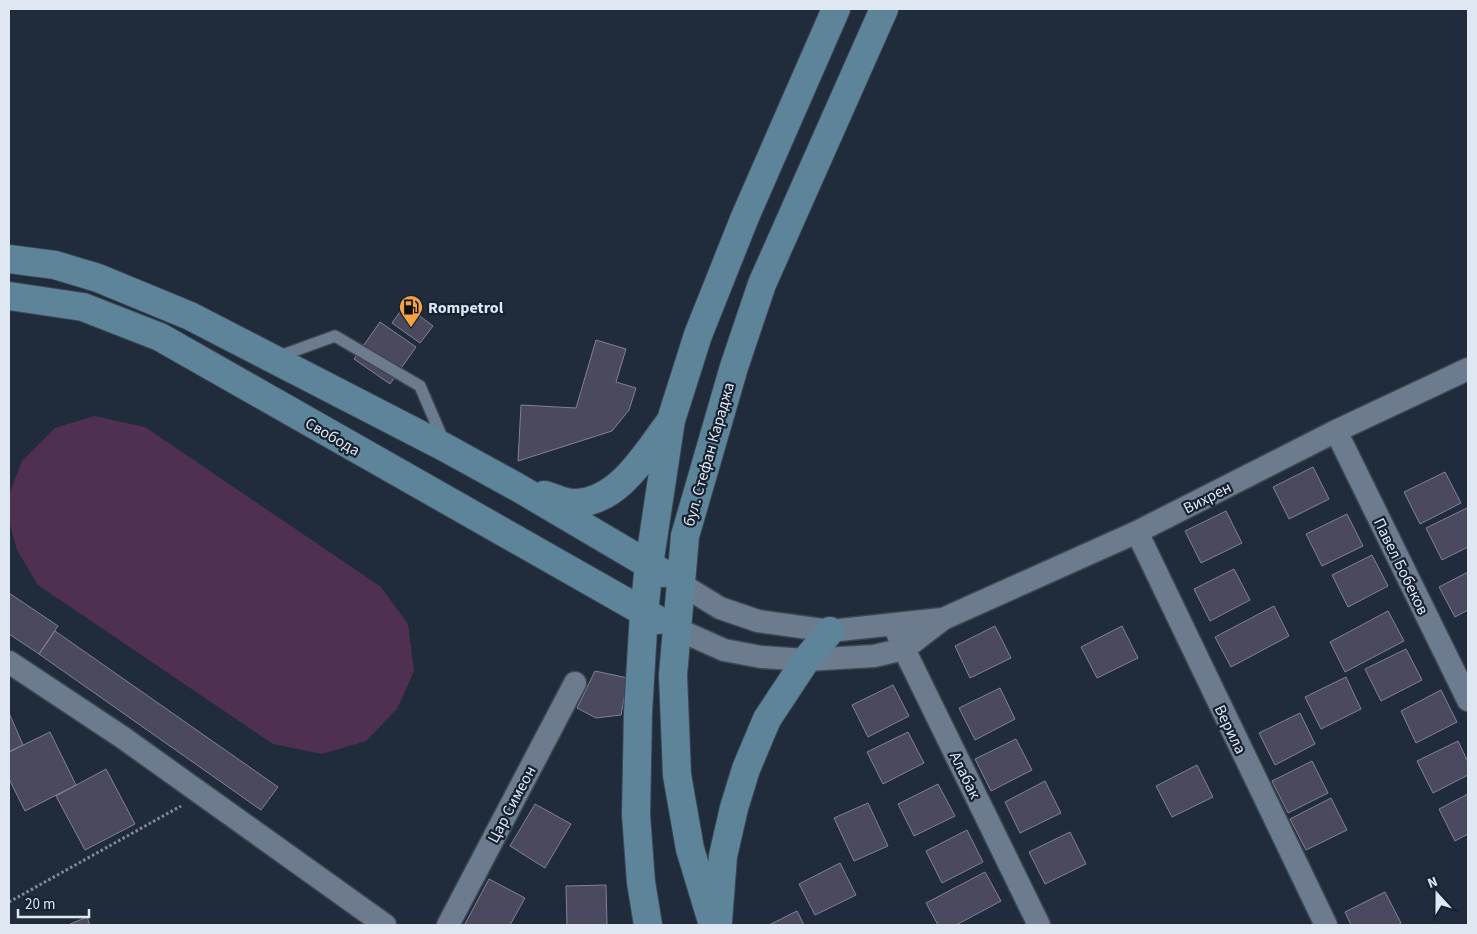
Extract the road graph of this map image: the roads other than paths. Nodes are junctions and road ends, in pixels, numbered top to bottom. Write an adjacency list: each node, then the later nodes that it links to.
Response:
1 (836, 9): 7 (street, бул. Стефан Караджа)
2 (884, 9): 13 (street, бул. Стефан Караджа)
3 (9, 260): 5 (street)
4 (9, 296): 14 (street, Свобода)
5 (273, 358): 9 (street); 9 (lane)
6 (1468, 369): 8 (street, Вихрен)
7 (671, 420): 10 (street); 12 (street, бул. Стефан Караджа)
8 (1336, 431): 11 (street, Вихрен); 23 (street, Павел Бобеков)
9 (446, 448): 10 (street)
10 (517, 488): 12 (street)
11 (1137, 532): 15 (street, Вихрен); 30 (street, Верила)
12 (649, 565): 13 (street); 14 (street, бул. Стефан Караджа)
13 (681, 584): 17 (street, бул. Стефан Караджа); 18 (street)
14 (644, 613): 17 (street, Свобода); 26 (street, бул. Стефан Караджа)
15 (943, 619): 16 (street); 19 (street)
16 (894, 625): 18 (street); 19 (street, Алабак)
17 (677, 629): 20 (street); 27 (street, бул. Стефан Караджа)
18 (830, 631): 20 (street)
19 (904, 648): 20 (street); 29 (street, Алабак)
20 (806, 660): 28 (street)
21 (9, 662): 24 (street)
22 (575, 683): 25 (street, Цар Симеон)
23 (1468, 700)
24 (386, 925)
25 (448, 925)
26 (648, 925)
27 (713, 925)
28 (718, 925)
29 (1039, 925)
30 (1326, 925)

